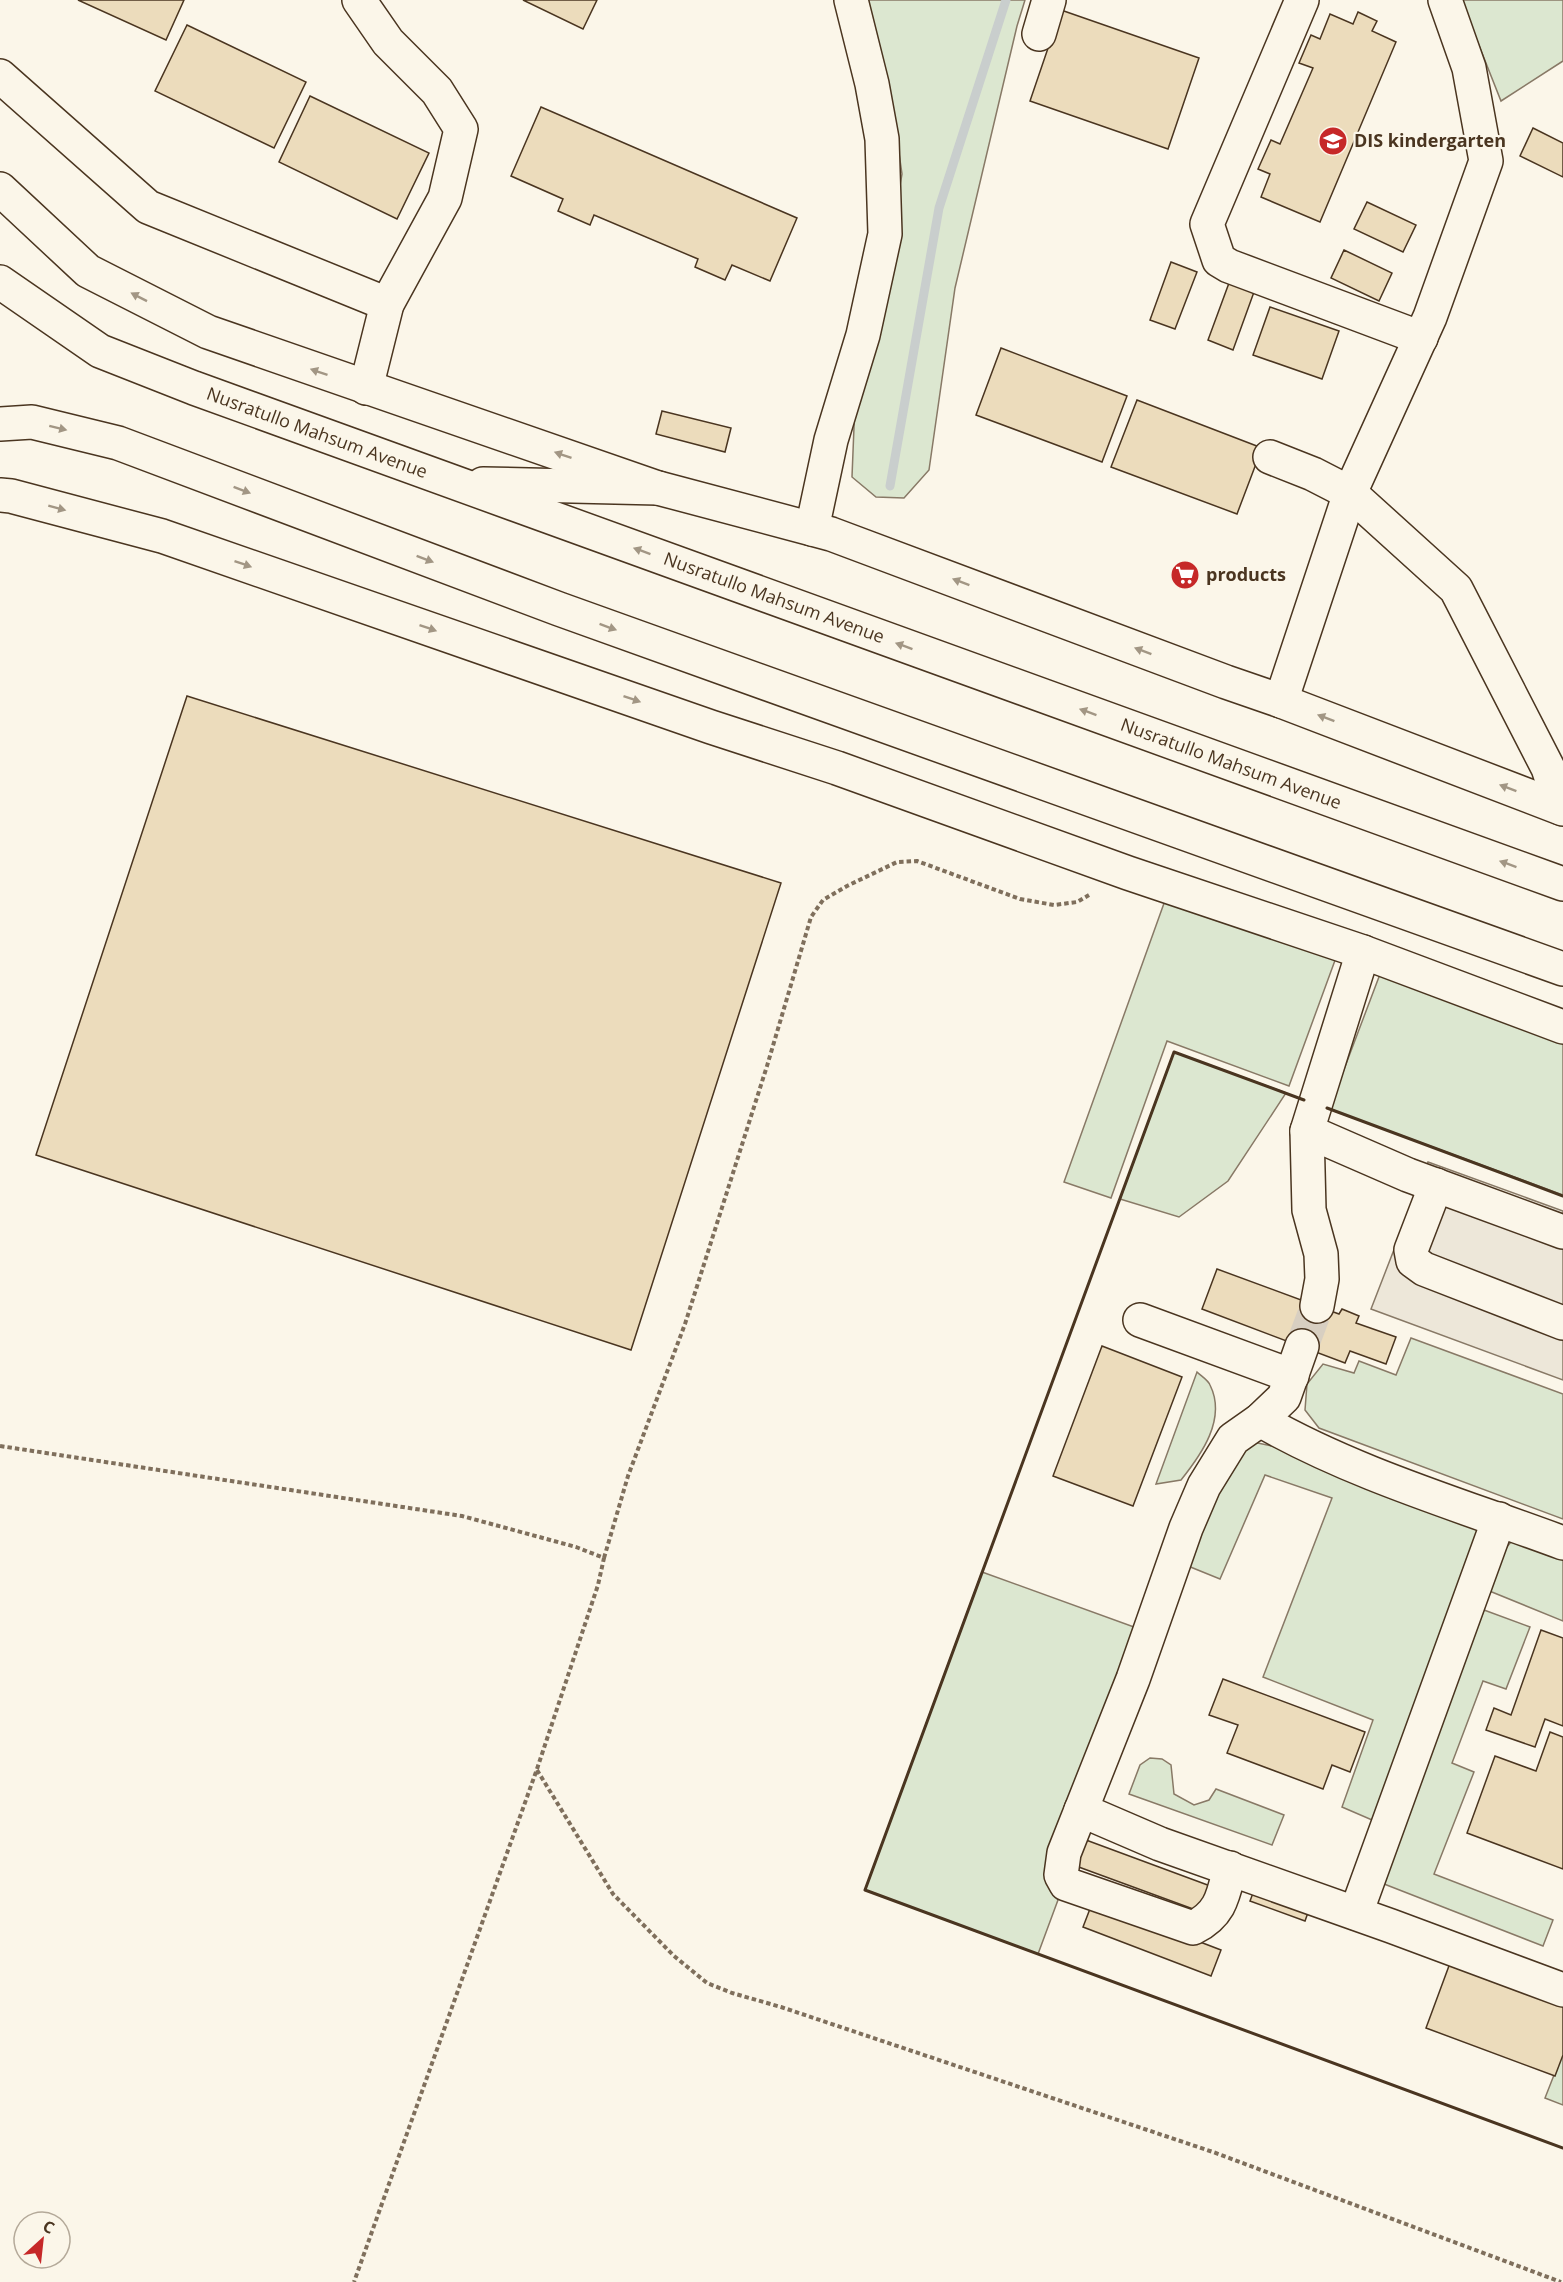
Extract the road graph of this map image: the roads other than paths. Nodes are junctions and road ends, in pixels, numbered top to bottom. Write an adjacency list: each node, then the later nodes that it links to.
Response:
1 (359, 0): 10 (main road)
2 (851, 0): 19 (main road)
3 (1049, 0): 6 (main road)
4 (1302, 0): 11 (main road)
5 (1445, 0): 11 (main road)
6 (1039, 34)
7 (0, 76): 10 (main road)
8 (0, 189): 12 (main road, one-way to 8)
9 (0, 282): 15 (main road, Nusratullo Mahsum Avenue)
10 (387, 304): 12 (main road)
11 (1421, 338): 17 (main road)
12 (366, 388): 16 (main road, one-way to 12)
13 (0, 424): 24 (main road, one-way to 24)
14 (1270, 457): 17 (main road)
15 (455, 483): 16 (main road); 22 (main road, Nusratullo Mahsum Avenue, one-way to 15)
16 (658, 488): 19 (main road)
17 (1350, 493): 20 (main road); 21 (main road)
18 (0, 495): 23 (main road, one-way to 23)
19 (812, 529): 20 (main road, one-way to 19)
20 (1281, 701): 21 (main road, one-way to 20)
21 (1562, 808)
22 (1563, 884)
23 (1363, 952): 25 (main road); 26 (main road)
24 (1563, 969)
25 (1563, 1027)
26 (1308, 1131): 27 (main road); 29 (main road)
27 (1436, 1185): 28 (main road); 31 (main road)
28 (1563, 1232)
29 (1317, 1306)
30 (1140, 1320): 32 (main road)
31 (1563, 1323)
32 (1260, 1420): 33 (main road); 35 (main road)
33 (1499, 1519): 34 (main road); 37 (main road)
34 (1563, 1543)
35 (1081, 1810): 36 (main road); 36 (main road)
36 (1230, 1868): 37 (main road)
37 (1356, 1913): 38 (main road)
38 (1563, 1990)

